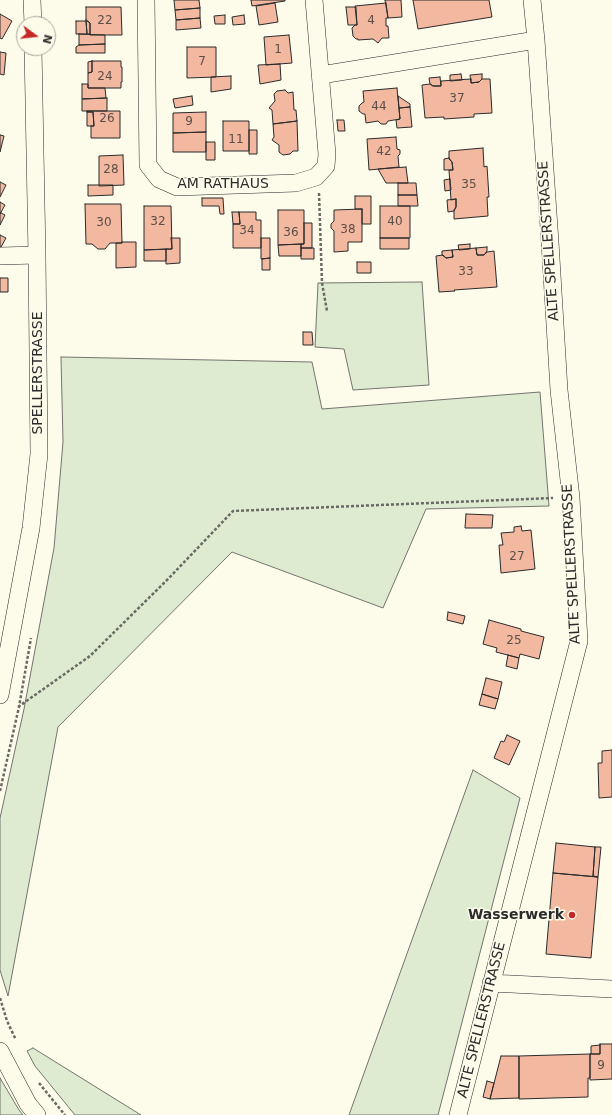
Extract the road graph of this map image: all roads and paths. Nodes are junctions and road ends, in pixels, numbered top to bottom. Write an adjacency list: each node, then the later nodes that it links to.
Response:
1 (32, 0): 5 (street)
2 (146, 0): 9 (street, AM RATHAUS)
3 (314, 0): 8 (street)
4 (532, 0): 6 (street, ALTE SPELLERSTRASSE)
5 (33, 16)
6 (536, 40): 8 (street); 13 (street, ALTE SPELLERSTRASSE)
7 (33, 56): 10 (street, SPELLERSTRASSE)
8 (321, 75): 9 (street)
9 (316, 177): 12 (path)
10 (37, 255): 11 (street); 14 (street, SPELLERSTRASSE)
11 (0, 256)
12 (327, 311)
13 (571, 498): 15 (path); 16 (street, ALTE SPELLERSTRASSE)
14 (0, 695)
15 (19, 707)
16 (491, 983): 17 (street); 24 (street, ALTE SPELLERSTRASSE)
17 (612, 989)
18 (0, 998): 19 (path)
19 (17, 1042)
20 (0, 1051): 22 (street)
21 (38, 1082): 23 (path)
22 (37, 1115)
23 (65, 1115)
24 (458, 1115)

